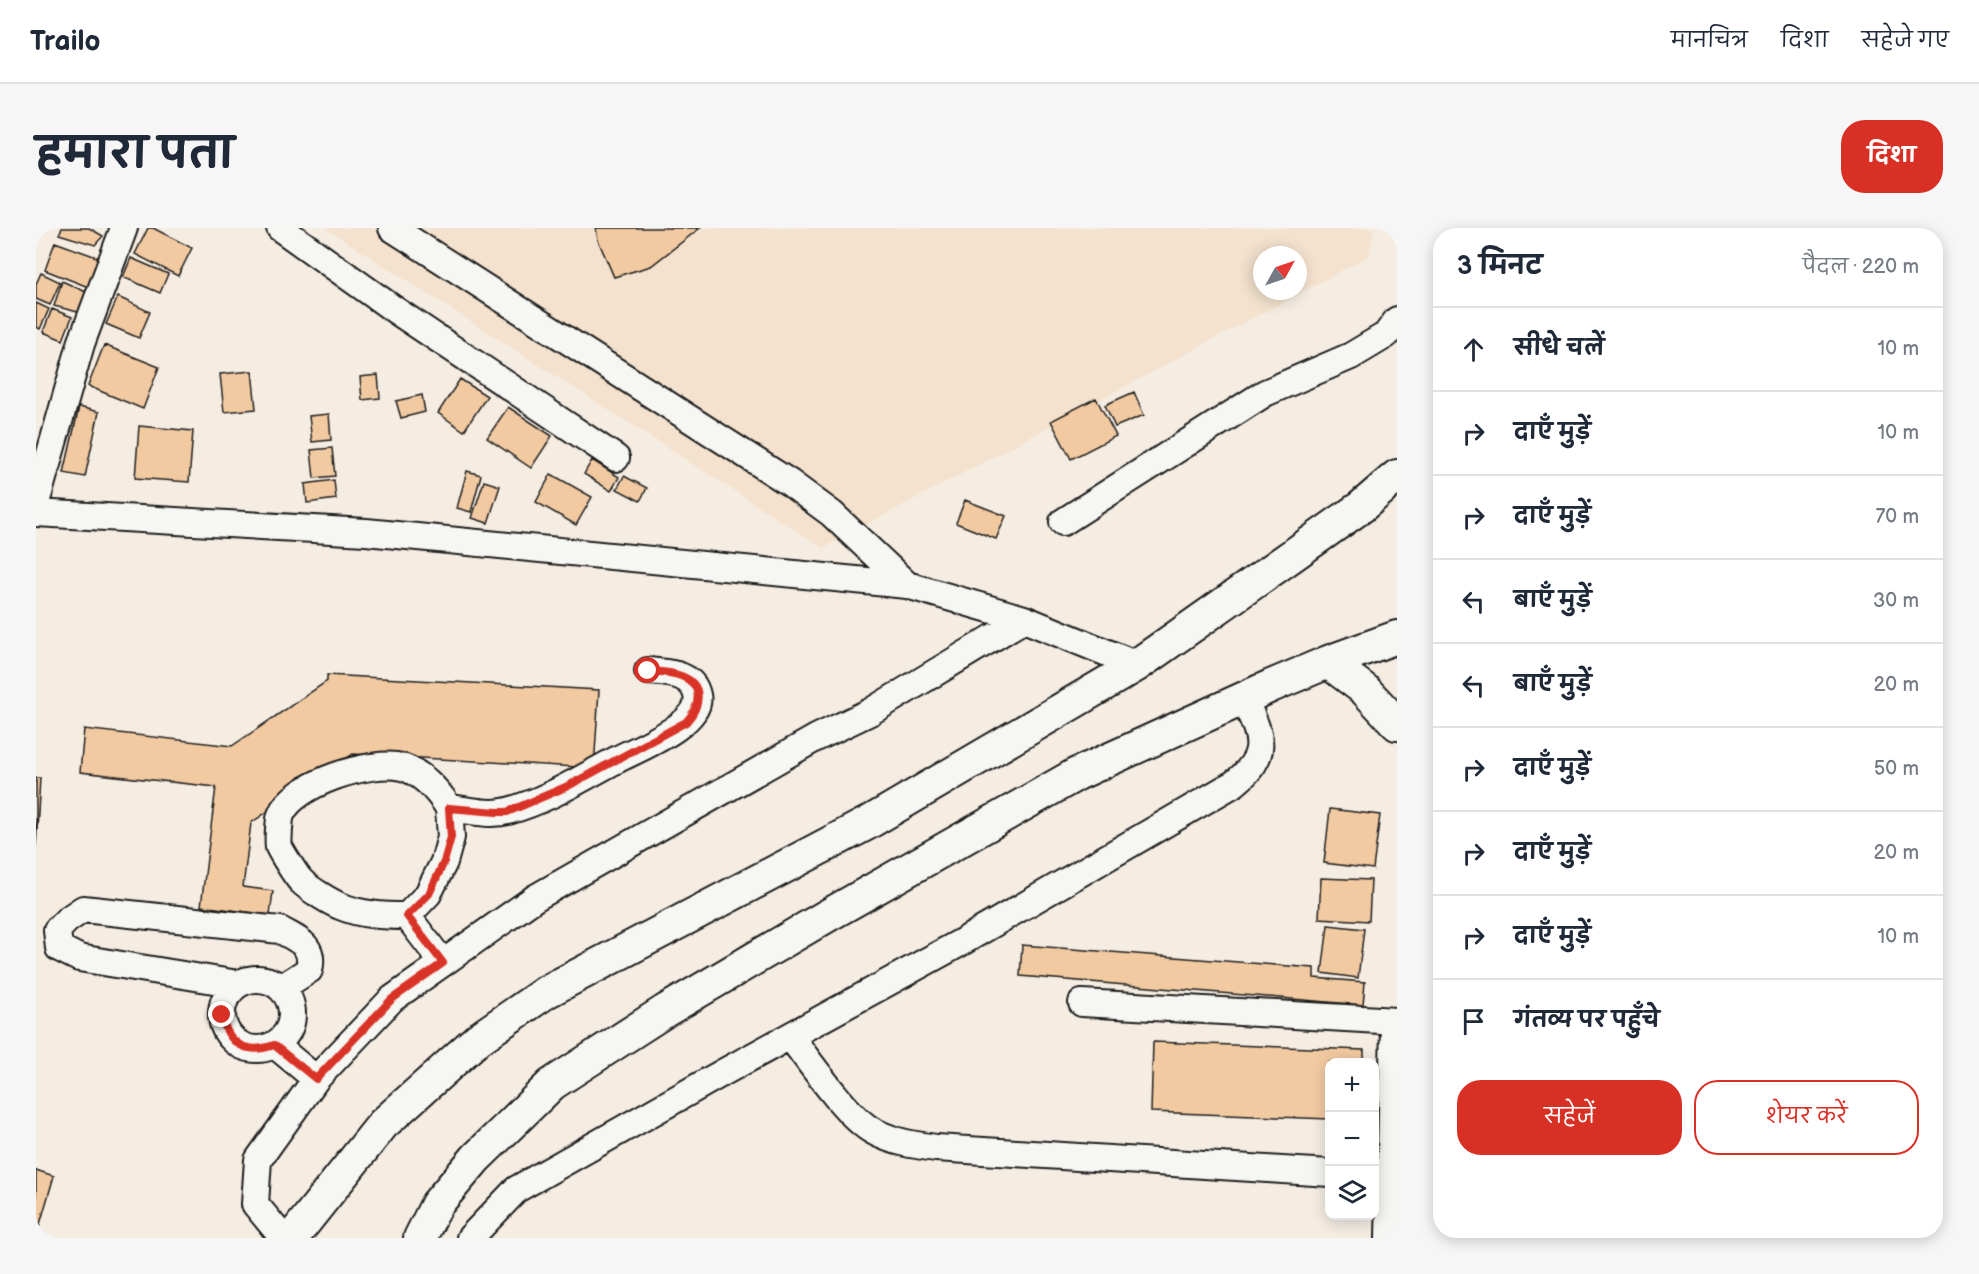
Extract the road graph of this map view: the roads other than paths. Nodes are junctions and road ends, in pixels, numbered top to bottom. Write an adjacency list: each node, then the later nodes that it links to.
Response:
1 (123, 228): 7 (street)
2 (280, 228): 5 (street)
3 (392, 228): 12 (street)
4 (1397, 320): 11 (street)
5 (616, 458)
6 (1397, 476): 9 (main road)
7 (36, 502)
8 (1397, 504): 9 (main road)
9 (1360, 507): 16 (main road)
10 (36, 513): 12 (street)
11 (1063, 522)
12 (907, 585): 13 (street)
13 (1024, 619): 16 (street); 22 (street)
14 (1397, 637): 15 (main road)
15 (1328, 662): 18 (main road); 19 (main road)
16 (1137, 665): 33 (main road)
17 (648, 671): 20 (street)
18 (1244, 699): 27 (street); 34 (main road)
19 (1397, 724)
20 (449, 808): 21 (street); 21 (street)
21 (407, 916): 22 (street)
22 (443, 963): 29 (street)
23 (238, 984): 24 (street); 24 (street); 28 (street)
24 (281, 988): 28 (street)
25 (1082, 1003): 26 (street)
26 (1397, 1024): 31 (main road)
27 (790, 1036): 30 (street); 35 (street)
28 (274, 1045): 29 (street)
29 (316, 1079): 32 (street)
30 (1325, 1173)
31 (1384, 1177): 36 (main road)
32 (283, 1238)
33 (292, 1238)
34 (420, 1238)
35 (471, 1238)
36 (1392, 1238)

